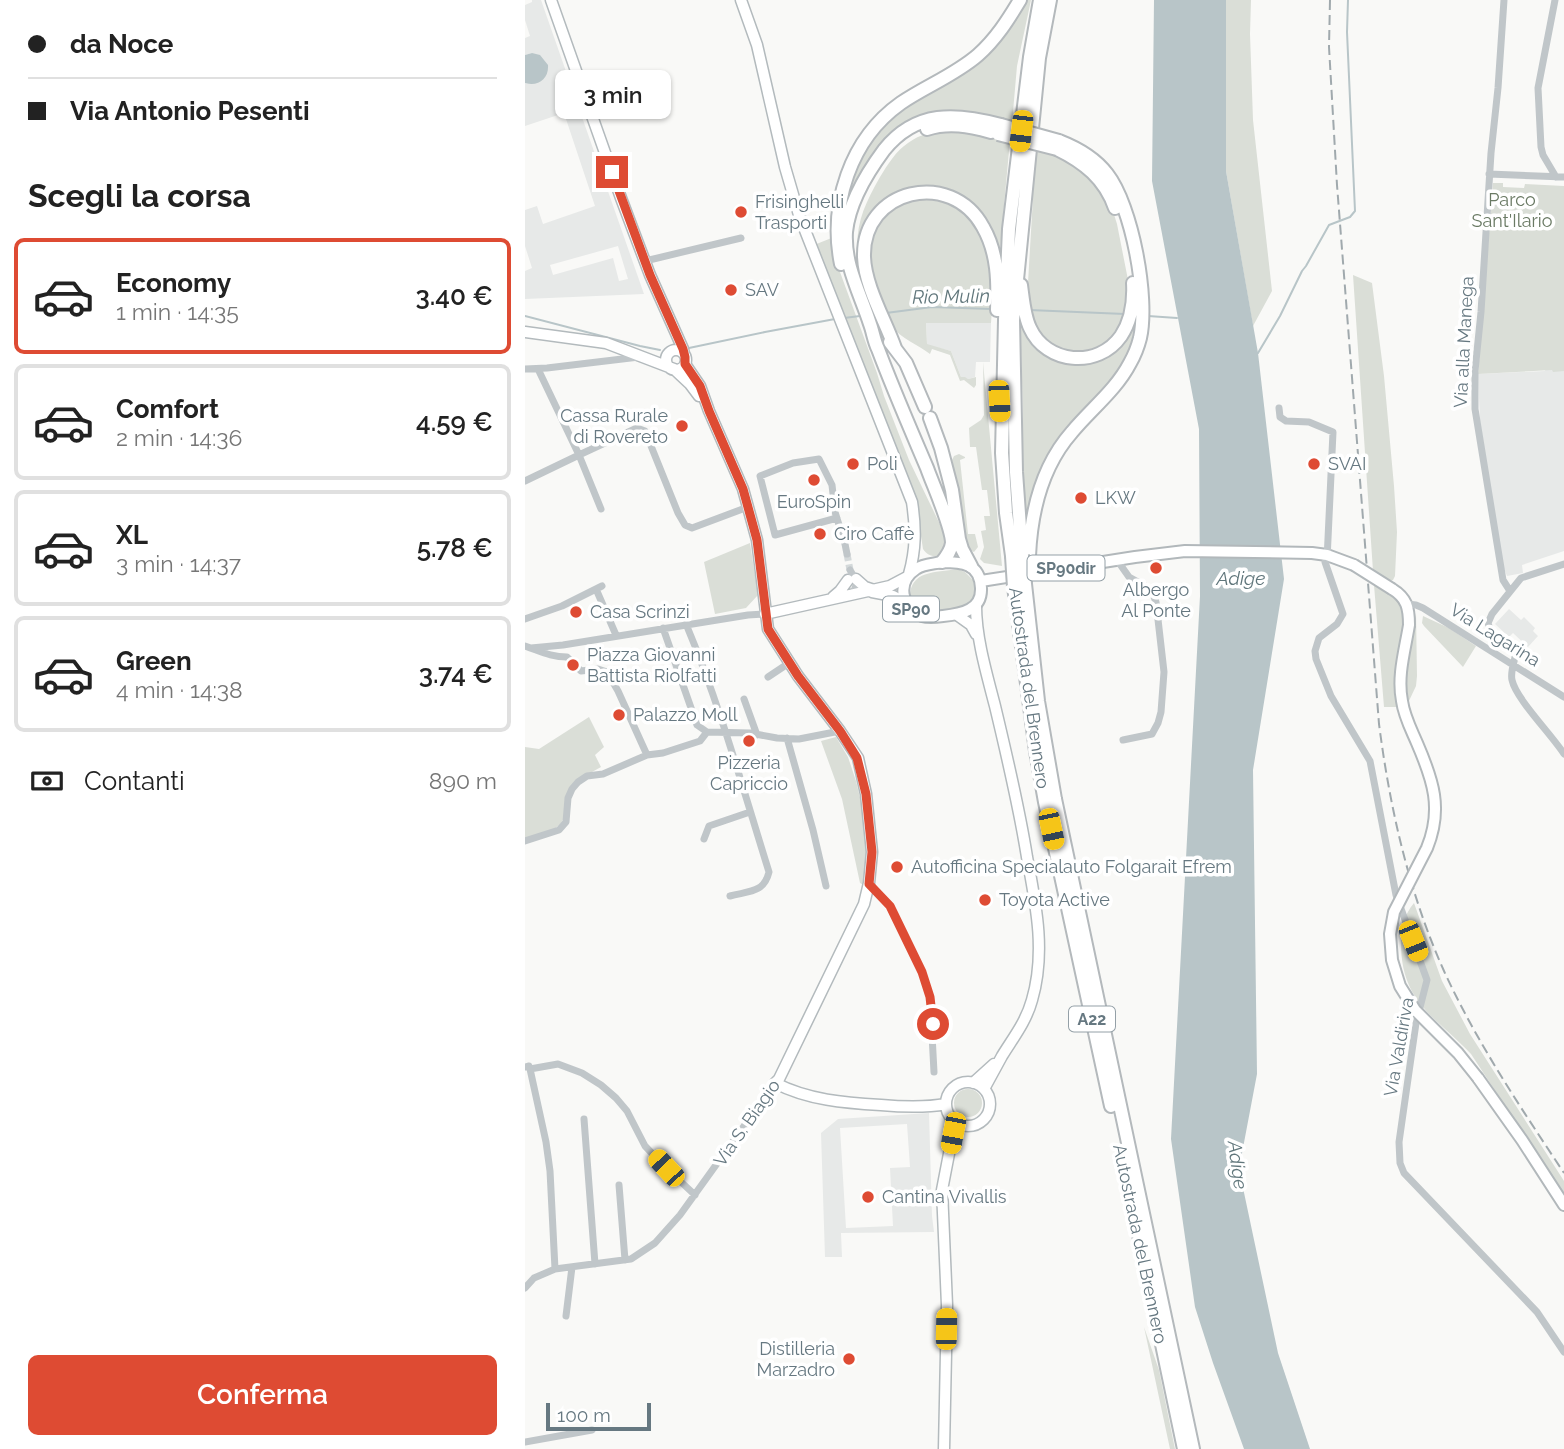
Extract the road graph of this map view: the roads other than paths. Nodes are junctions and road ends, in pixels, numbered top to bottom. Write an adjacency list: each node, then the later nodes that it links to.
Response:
1 (551, 0): 11 (main road)
2 (741, 0): 31 (main road, SP90)
3 (1020, 0): 14 (highway)
4 (1040, 0): 13 (highway, Autostrada del Brennero / A22)
5 (1050, 0): 13 (highway, Autostrada del Brennero / A22)
6 (1504, 0): 8 (street, Via alla Manega)
7 (1555, 0): 9 (street)
8 (1489, 174): 9 (street); 44 (street, Via alla Manega)
9 (1560, 177)
10 (741, 238): 11 (street)
11 (645, 261): 12 (main road)
12 (661, 299): 18 (main road); 20 (main road)
13 (1010, 299): 14 (highway); 15 (highway, Autostrada del Brennero / A22); 16 (highway)
14 (866, 304): 16 (highway, bridge); 36 (highway); 38 (highway)
15 (1005, 320): 34 (highway, Autostrada del Brennero / A22); 34 (highway, Autostrada del Brennero / A22)
16 (1135, 321): 34 (highway)
17 (525, 332): 19 (main road)
18 (669, 353): 19 (main road); 20 (main road); 23 (main road)
19 (640, 357): 22 (street); 23 (main road)
20 (685, 359): 23 (main road); 25 (main road)
21 (525, 369): 22 (street)
22 (538, 369): 26 (street)
23 (674, 369): 25 (main road)
24 (1279, 408): 33 (street)
25 (709, 411): 28 (main road, Via S. Biagio)
26 (579, 455): 27 (street); 28 (street); 29 (street)
27 (525, 481)
28 (748, 507): 50 (main road, Via S. Biagio)
29 (601, 509)
30 (837, 518): 30 (street); 32 (street)
31 (916, 538): 36 (main road, SP90); 40 (main road, SP90)
32 (847, 554)
33 (1327, 555): 35 (main road, SP90dir); 48 (main road, SP90dir, bridge); 99 (street, Via Valdiriva)
34 (1021, 556): 42 (highway, Autostrada del Brennero / A22, bridge)
35 (1117, 560): 41 (main road, SP90dir); 70 (street)
36 (938, 563): 38 (main road); 40 (main road, SP90)
37 (1564, 564): 44 (street)
38 (971, 566): 41 (main road)
39 (851, 575): 43 (main road); 45 (street); 46 (main road)
40 (908, 576): 43 (main road); 47 (main road, SP90)
41 (981, 581): 49 (main road, SP90)
42 (1023, 584): 104 (highway, Autostrada del Brennero / A22); 105 (highway, Autostrada del Brennero / A22)
43 (871, 591): 45 (main road); 47 (main road)
44 (1510, 591): 60 (street)
45 (853, 594): 46 (main road)
46 (830, 600): 50 (main road)
47 (906, 603): 51 (main road, SP90)
48 (1407, 604): 60 (street, Via Lagarina); 92 (main road, bridge)
49 (976, 606): 51 (main road, SP90); 57 (main road, SP90)
50 (765, 614): 53 (street); 61 (main road, Via S. Biagio)
51 (957, 615): 57 (main road, SP90)
52 (525, 620): 55 (street)
53 (686, 624): 54 (street); 58 (street)
54 (663, 628): 55 (street); 59 (street)
55 (616, 635): 56 (street)
56 (528, 647): 72 (street)
57 (981, 649): 79 (main road, SP90)
58 (698, 652): 59 (street); 67 (street)
59 (672, 656): 66 (street)
60 (1514, 665): 63 (street, Via Lagarina); 71 (street)
61 (788, 666): 62 (street); 65 (main road, Via S. Biagio)
62 (768, 677)
63 (1564, 697)
64 (744, 699): 68 (street)
65 (840, 731): 69 (street); 76 (main road, Via S. Biagio)
66 (707, 732): 67 (street); 72 (street)
67 (726, 732): 68 (street); 73 (street)
68 (757, 735): 69 (street)
69 (787, 738): 77 (street)
70 (1123, 740)
71 (1564, 754)
72 (647, 755): 75 (street)
73 (750, 812): 74 (street); 78 (street)
74 (704, 839)
75 (525, 841)
76 (869, 884): 81 (street); 82 (main road, Via S. Biagio)
77 (826, 886)
78 (730, 896)
79 (1002, 1056): 83 (main road, SP90); 84 (main road, SP90)
80 (528, 1068): 91 (street); 96 (street)
81 (935, 1072)
82 (775, 1083): 85 (main road); 91 (street, Via S. Biagio)
83 (973, 1083): 84 (main road); 85 (main road, SP90)
84 (983, 1089): 88 (main road, SP90)
85 (946, 1104): 87 (main road)
86 (584, 1119): 94 (street)
87 (951, 1119): 88 (main road); 89 (main road)
88 (962, 1125): 89 (main road)
89 (946, 1174): 103 (main road)
90 (619, 1185): 93 (street)
91 (695, 1195): 93 (street, Via S. Biagio)
92 (1564, 1205)
93 (625, 1260): 94 (street, Via S. Biagio)
94 (595, 1264): 95 (street, Via S. Biagio)
95 (572, 1267): 96 (street, Via S. Biagio); 98 (street)
96 (555, 1269): 97 (street, Via S. Biagio)
97 (525, 1288)
98 (566, 1316)
99 (1564, 1352)
100 (592, 1430): 102 (street)
101 (525, 1442): 102 (street)
102 (536, 1445)
103 (944, 1449)
104 (1184, 1449)
105 (1193, 1449)

